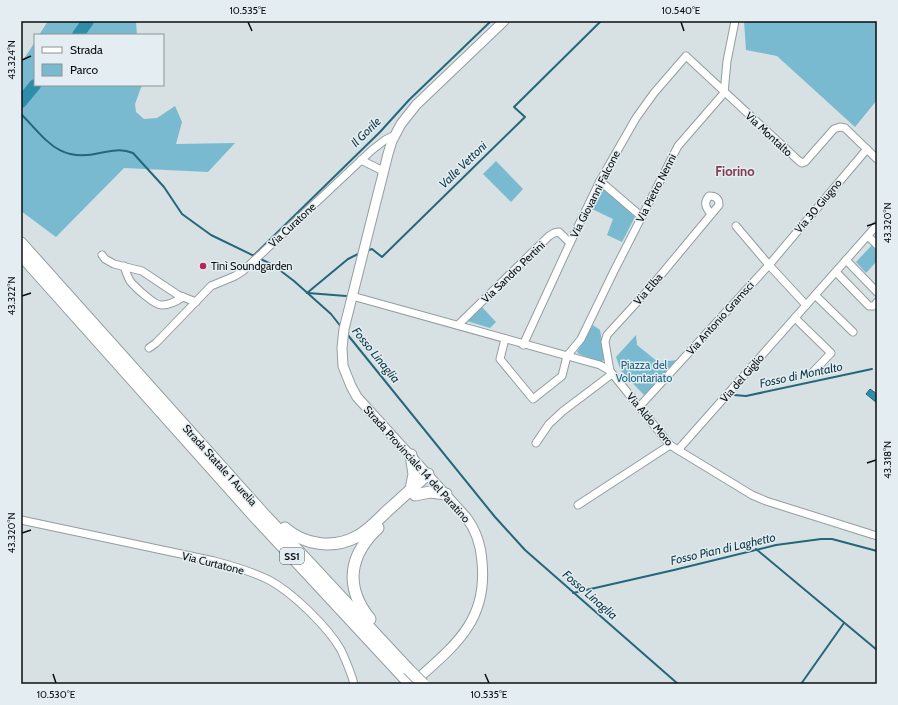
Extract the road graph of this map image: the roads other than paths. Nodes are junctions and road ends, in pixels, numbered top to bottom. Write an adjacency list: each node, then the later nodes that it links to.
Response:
1 (504, 21): 4 (main road, Strada Provinciale 14 del Paratino)
2 (735, 21): 3 (street)
3 (724, 93): 5 (street, Via Montalto); 9 (street, Via Giovanni Falcone); 11 (street, Via Pietro Nenni)
4 (396, 135): 7 (street, Via Curatone); 8 (main road, Strada Provinciale 14 del Paratino)
5 (867, 148): 6 (street); 21 (street, Via 30 Giugno)
6 (877, 159)
7 (361, 160): 8 (street); 28 (street, Via Curatone)
8 (383, 171): 26 (main road, Strada Provinciale 14 del Paratino)
9 (600, 181): 11 (street); 16 (street, Via Giovanni Falcone)
10 (711, 214): 38 (street, Via Elba)
11 (642, 217): 37 (street, Via Pietro Nenni)
12 (877, 225): 14 (street, Via del Giglio)
13 (736, 226): 21 (street)
14 (868, 236): 17 (street); 20 (street, Via del Giglio)
15 (21, 243): 49 (highway, Strada Statale 1 Aurelia / SS1)
16 (570, 243): 32 (street, Via Sandro Pertini); 35 (street, Via Giovanni Falcone)
17 (877, 245)
18 (102, 255): 22 (street)
19 (21, 256): 53 (highway, Strada Statale 1 Aurelia / SS1)
20 (846, 260): 23 (street, Via del Giglio); 24 (street)
21 (769, 264): 30 (street); 40 (street, Via Antonio Gramsci)
22 (124, 266): 27 (street); 27 (street)
23 (836, 272): 25 (street, Via del Giglio); 29 (street)
24 (877, 292)
25 (815, 294): 30 (street, Via del Giglio); 33 (street)
26 (352, 296): 32 (street, Via Aldo Moro); 44 (main road, Strada Provinciale 14 del Paratino)
27 (183, 297): 28 (street)
28 (196, 302): 36 (street, Via Curatone)
29 (877, 302)
30 (806, 305): 31 (street, Via del Giglio)
31 (795, 318): 39 (street); 43 (street, Via del Giglio)
32 (458, 326): 34 (street, Via Aldo Moro)
33 (853, 332)
34 (505, 339): 35 (street, Via Aldo Moro); 37 (street)
35 (523, 344): 37 (street, Via Aldo Moro)
36 (149, 348)
37 (567, 356): 38 (street, Via Aldo Moro)
38 (611, 372): 40 (street, Via Aldo Moro); 41 (street)
39 (813, 372)
40 (639, 407): 42 (street, Via Aldo Moro)
41 (536, 443)
42 (670, 445): 43 (street, Via Aldo Moro); 48 (street)
43 (678, 450): 51 (street, Via Aldo Moro)
44 (411, 455): 45 (main road, Strada Provinciale 14 del Paratino); 46 (highway)
45 (430, 476): 46 (highway); 47 (main road, Strada Provinciale 14 del Paratino)
46 (413, 492): 47 (highway); 49 (highway); 52 (highway)
47 (446, 494): 55 (main road, Strada Provinciale 14 del Paratino)
48 (578, 505)
49 (261, 511): 52 (highway, Strada Statale 1 Aurelia / SS1)
50 (21, 520): 54 (street, Via Curtatone)
51 (877, 536)
52 (373, 631): 53 (highway, Strada Statale 1 Aurelia / SS1)
53 (405, 672): 55 (highway, Strada Statale 1 Aurelia / SS1); 56 (highway, Strada Statale 1 Aurelia / SS1, bridge)
54 (354, 684)
55 (411, 684)
56 (423, 684)

